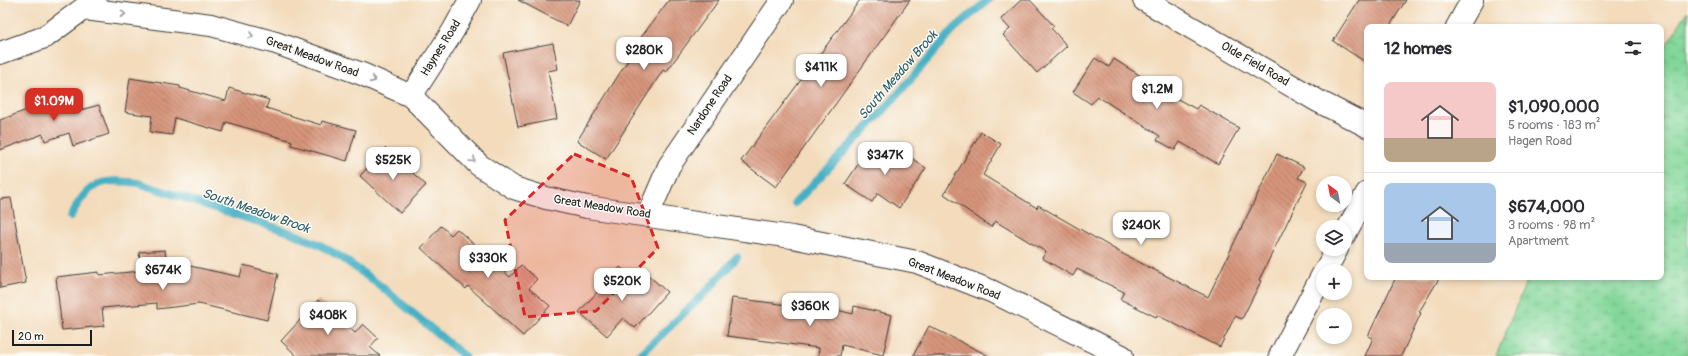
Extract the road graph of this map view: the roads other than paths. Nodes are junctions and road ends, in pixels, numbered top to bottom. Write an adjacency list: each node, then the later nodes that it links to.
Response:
1 (470, 0): 8 (street, Haynes Road)
2 (782, 0): 11 (street, Nardone Road)
3 (1144, 0): 9 (street, Olde Field Road)
4 (1472, 0): 6 (street)
5 (90, 4): 7 (street); 8 (street, Great Meadow Road, one-way to 8)
6 (1459, 24)
7 (0, 53)
8 (411, 96): 11 (street, Great Meadow Road, one-way to 11)
9 (1364, 124)
10 (1364, 199): 12 (street)
11 (648, 215): 14 (street, Great Meadow Road)
12 (1352, 221)
13 (1316, 287): 15 (street)
14 (1122, 356)
15 (1280, 356)

